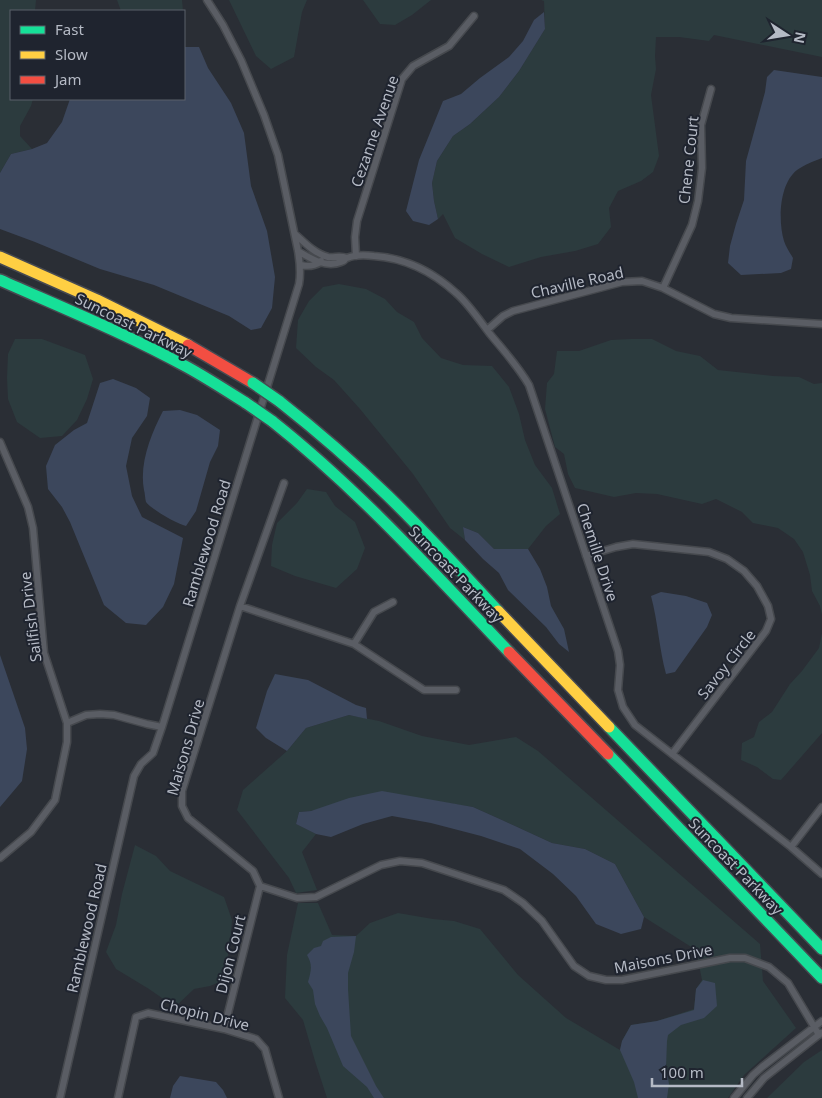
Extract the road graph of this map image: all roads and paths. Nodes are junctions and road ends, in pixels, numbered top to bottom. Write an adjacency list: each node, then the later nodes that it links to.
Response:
1 (207, 0): 4 (street, Ramblewood Road)
2 (474, 16): 7 (street, Cezanne Avenue)
3 (711, 89): 13 (street, Chene Court)
4 (295, 234): 5 (street, Ramblewood Road); 6 (street)
5 (298, 251): 10 (street); 11 (street, Ramblewood Road)
6 (322, 255): 9 (street, Chemille Drive); 10 (street)
7 (356, 256): 9 (street, Chemille Drive); 15 (street, Chemille Drive)
8 (0, 257): 31 (highway, Suncoast Parkway, bridge)
9 (347, 258): 10 (street, Chemille Drive)
10 (321, 262): 11 (street, Chemille Drive)
11 (301, 265): 24 (street, Ramblewood Road)
12 (0, 280): 32 (highway, Suncoast Parkway, bridge)
13 (662, 288): 14 (street, Chaville Road); 15 (street, Chaville Road)
14 (822, 324)
15 (487, 330): 18 (street, Chemille Drive)
16 (0, 442): 23 (street, Sailfish Drive)
17 (284, 483): 20 (street, Maisons Drive)
18 (586, 556): 25 (street, Chemille Drive); 25 (street, Savoy Circle)
19 (393, 602): 21 (street)
20 (240, 606): 21 (street); 30 (street, Maisons Drive)
21 (354, 644): 22 (street)
22 (456, 690)
23 (67, 723): 24 (street); 28 (street, Sailfish Drive)
24 (162, 727): 37 (street, Ramblewood Road)
25 (672, 754): 27 (street, Chemille Drive)
26 (822, 807): 27 (street)
27 (791, 847): 29 (street, Chemille Drive)
28 (0, 858)
29 (822, 874)
30 (260, 886): 34 (street, Maisons Drive); 35 (street, Dijon Court)
31 (822, 949)
32 (822, 978)
33 (822, 1021): 34 (street)
34 (814, 1027): 36 (street, Maisons Drive); 40 (street)
35 (224, 1028): 38 (street, Chopin Drive); 39 (street, Chopin Drive)
36 (821, 1034): 41 (street)
37 (60, 1098)
38 (118, 1098)
39 (279, 1098)
40 (734, 1098)
41 (747, 1098)

